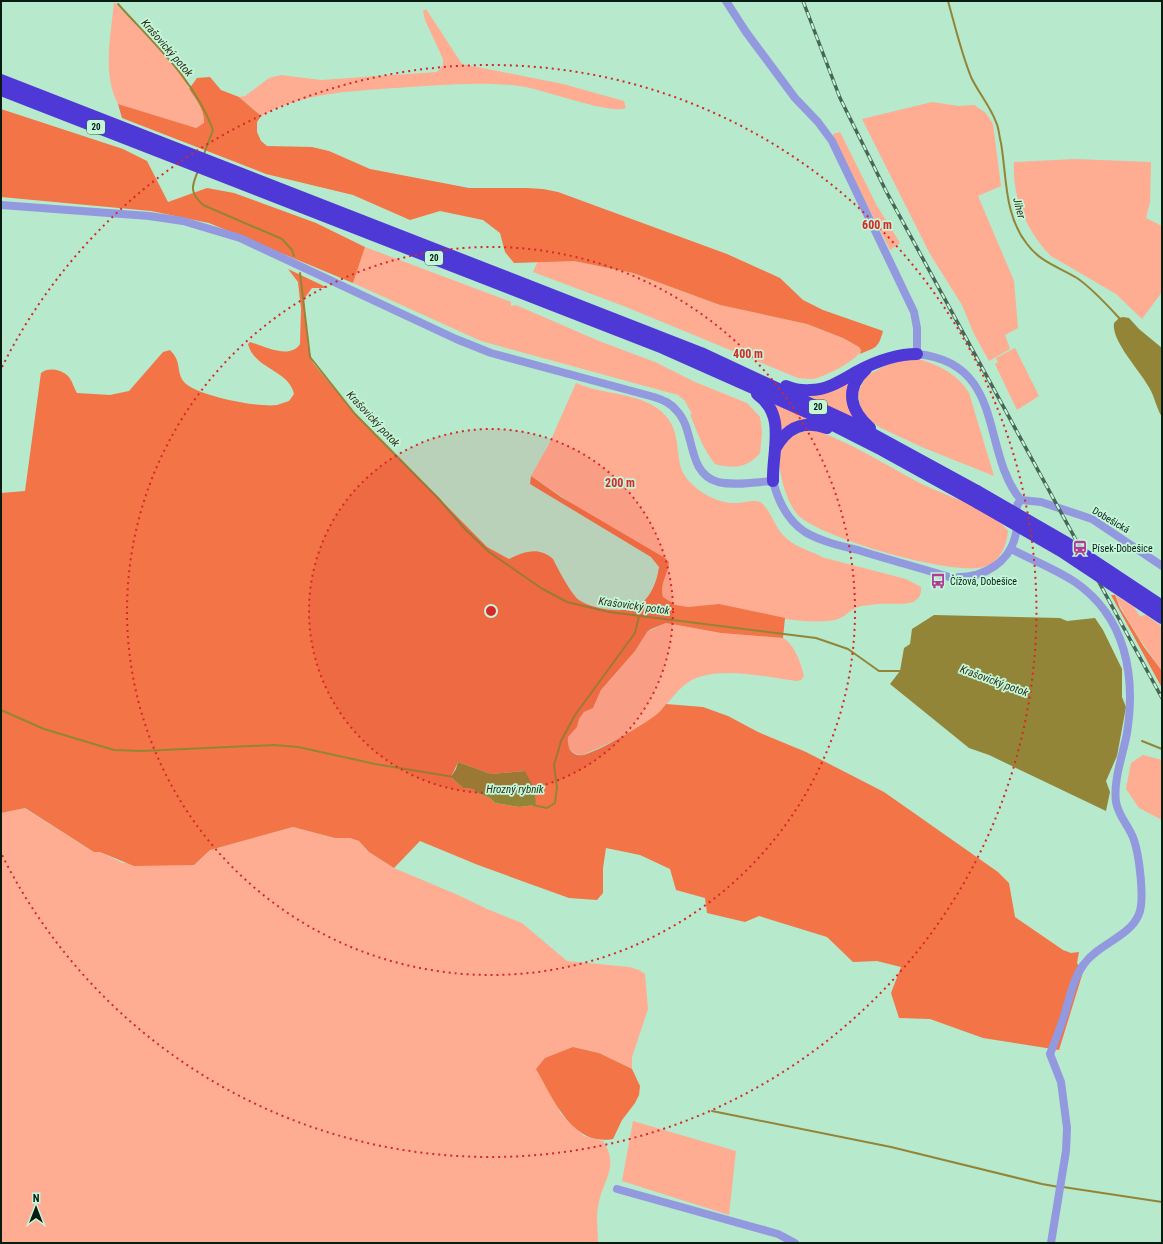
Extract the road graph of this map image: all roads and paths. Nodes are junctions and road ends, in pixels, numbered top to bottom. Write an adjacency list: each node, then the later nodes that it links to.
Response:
1 (726, 1): 7 (street)
2 (1, 80): 4 (highway, 20)
3 (1, 90): 4 (highway, 20)
4 (192, 159): 5 (highway, 20)
5 (206, 164): 9 (highway, 20); 10 (highway, 20)
6 (1, 206): 14 (street)
7 (917, 354): 8 (highway); 15 (street)
8 (874, 364): 9 (highway); 12 (highway)
9 (751, 375): 12 (highway, 20)
10 (739, 381): 11 (highway, 20); 13 (highway)
11 (854, 436): 13 (highway); 19 (highway, 20, bridge)
12 (885, 440): 18 (highway, 20, bridge)
13 (776, 448): 14 (highway)
14 (773, 482): 16 (street)
15 (1021, 500): 16 (street); 17 (street, Dobešická)
16 (1011, 549): 22 (street)
17 (1162, 566)
18 (1162, 606)
19 (1162, 618)
20 (616, 1189): 21 (street)
21 (795, 1243)
22 (1051, 1243)

